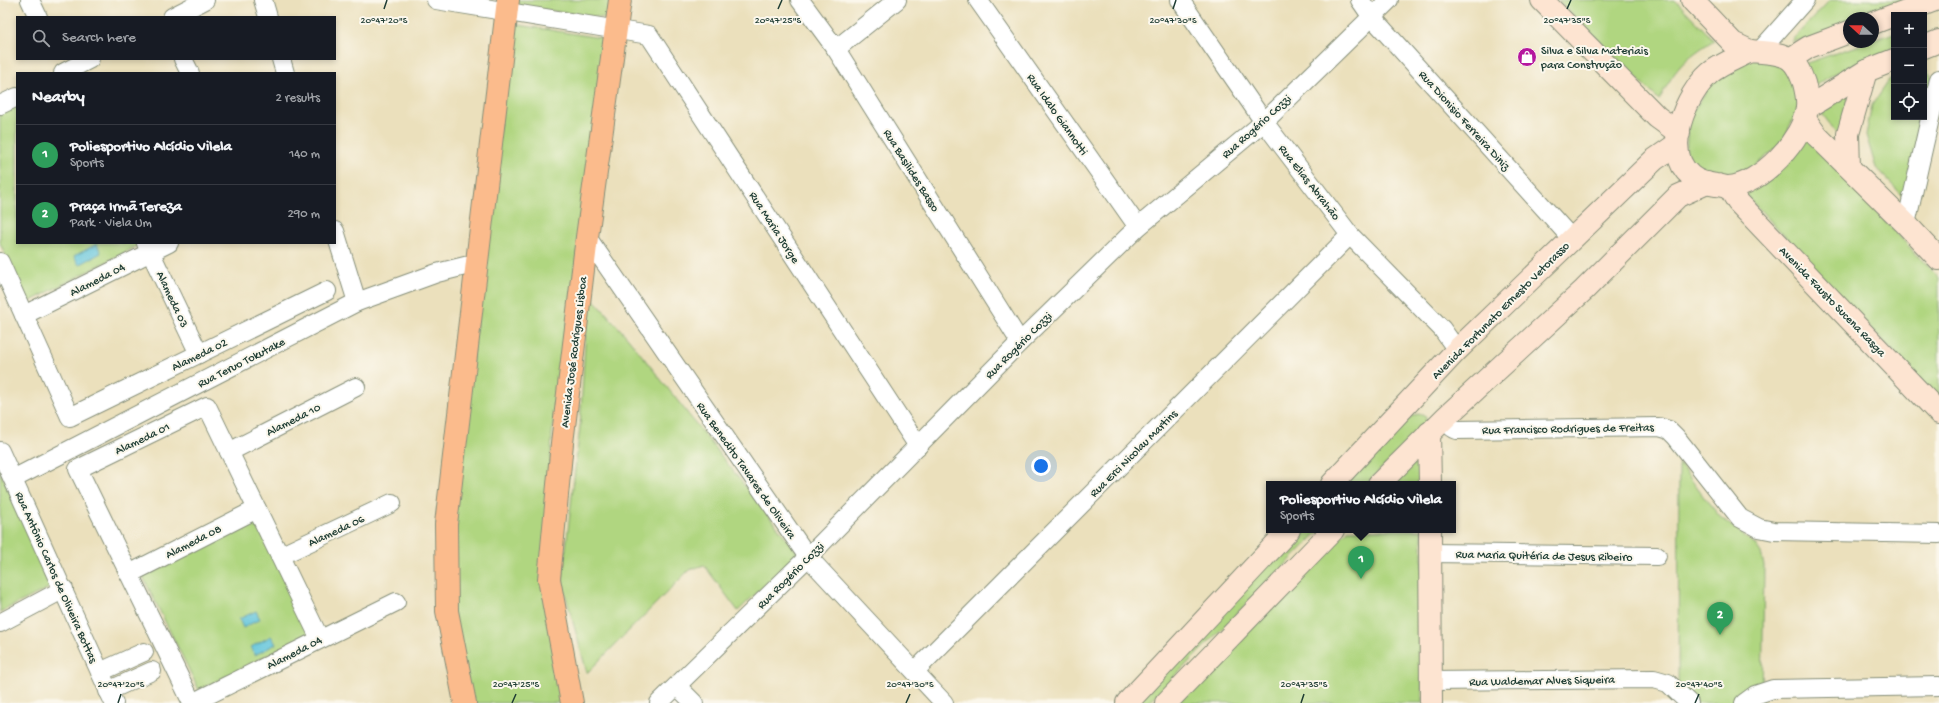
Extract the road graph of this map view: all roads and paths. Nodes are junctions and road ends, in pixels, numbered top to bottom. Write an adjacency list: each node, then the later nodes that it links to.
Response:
1 (30, 0): 18 (street)
2 (205, 0): 19 (street)
3 (262, 0): 20 (street)
4 (436, 0): 16 (street, Rua Maria Jorge)
5 (620, 0): 24 (main road, Avenida José Rodrigues Lisboa)
6 (800, 0): 28 (street, Rua Basilides Basso)
7 (897, 0): 28 (street)
8 (978, 0): 49 (street, Rua Idalo Giannotti)
9 (1180, 0): 43 (street, Rua Elias Abrahão)
10 (1360, 0): 21 (street, Rua Dionisio Ferreira Diniz)
11 (1389, 0): 21 (street, Rua Rogério Cozzi)
12 (1542, 0): 44 (main road)
13 (1692, 0): 29 (main road)
14 (1804, 0): 29 (street)
15 (1936, 4): 17 (main road)
16 (507, 6): 24 (street, Rua Maria Jorge); 58 (main road)
17 (1906, 12)
18 (38, 16)
19 (174, 16)
20 (268, 16)
21 (1371, 16): 43 (street, Rua Rogério Cozzi); 53 (street, Rua Dionisio Ferreira Diniz)
22 (1891, 16): 23 (main road)
23 (1879, 21)
24 (616, 30): 52 (main road, Avenida José Rodrigues Lisboa); 69 (street, Rua Maria Jorge)
25 (1843, 34): 30 (main road)
26 (1939, 41): 27 (main road)
27 (1927, 46)
28 (836, 49): 62 (street, Rua Basilides Basso)
29 (1754, 52): 30 (main road); 44 (main road)
30 (1790, 59): 42 (main road)
31 (87, 60): 35 (street)
32 (184, 60): 37 (street)
33 (281, 60): 38 (street)
34 (1891, 61): 36 (main road)
35 (63, 69)
36 (1866, 71): 42 (main road); 45 (main road)
37 (190, 72)
38 (285, 72)
39 (1939, 79): 48 (street)
40 (16, 98): 41 (street)
41 (0, 106)
42 (1806, 113): 45 (main road); 47 (main road)
43 (1264, 122): 49 (street, Rua Rogério Cozzi); 51 (street, Rua Elias Abrahão)
44 (1678, 139): 46 (main road); 53 (main road, Avenida Fortunato Ernesto Vetorasso)
45 (1849, 167): 48 (main road)
46 (1707, 183): 47 (main road); 67 (main road)
47 (1729, 187): 66 (main road, Avenida Fausto Sucena Rasga)
48 (1906, 224): 56 (main road)
49 (1138, 227): 62 (street, Rua Rogério Cozzi)
50 (336, 234): 60 (street)
51 (1350, 235): 63 (street, Rua Elias Abrahão); 94 (street, Rua Erci Nicolau Martins)
52 (587, 237): 87 (street, Rua Benedito Tavares de Oliveira); 103 (main road, Avenida José Rodrigues Lisboa)
53 (1572, 239): 63 (main road, Avenida Fortunato Ernesto Vetorasso)
54 (165, 244): 55 (street, Alameda 04)
55 (148, 248): 61 (street, Alameda 04); 64 (street, Alameda 03)
56 (1939, 259)
57 (0, 262): 61 (street)
58 (477, 263): 60 (street, Rua Teruo Tokutake); 102 (main road)
59 (327, 291): 64 (street, Alameda 02)
60 (357, 302): 73 (street, Rua Teruo Tokutake)
61 (24, 315): 64 (street, Alameda 02)
62 (1020, 342): 69 (street, Rua Rogério Cozzi)
63 (1456, 350): 74 (main road, Avenida Fortunato Ernesto Vetorasso)
64 (199, 354)
65 (356, 387): 71 (street, Alameda 10)
66 (1939, 413)
67 (1447, 416): 68 (main road); 83 (street, Rua Francisco Rodrigues de Freitas)
68 (1429, 433): 72 (main road); 77 (main road)
69 (918, 446): 87 (street, Rua Rogério Cozzi)
70 (0, 451): 73 (street, Rua Antônio Carlos de Oliveira Bottas)
71 (229, 452): 79 (street, Alameda 01); 88 (street, Alameda 01)
72 (1396, 467): 75 (main road); 76 (main road)
73 (13, 479): 89 (street, Rua Antônio Carlos de Oliveira Bottas)
74 (1335, 481)
75 (1382, 481)
76 (1429, 481)
77 (1430, 481)
78 (392, 503): 85 (street, Alameda 06)
79 (257, 509): 85 (street, Alameda 01); 88 (street, Alameda 08)
80 (1286, 533): 107 (main road)
81 (1330, 533): 108 (main road)
82 (1430, 533): 84 (main road)
83 (1939, 534)
84 (1430, 553): 86 (street, Rua Maria Quitéria de Jesus Ribeiro); 97 (main road)
85 (280, 556): 92 (street, Alameda 01)
86 (1657, 556)
87 (808, 558): 94 (street, Rua Benedito Tavares de Oliveira); 98 (street, Rua Rogério Cozzi)
88 (129, 574): 101 (street, Alameda 01)
89 (64, 589): 91 (street); 96 (street, Rua Antônio Carlos de Oliveira Bottas)
90 (396, 602): 92 (street, Alameda 04)
91 (0, 623)
92 (320, 639): 101 (street, Alameda 04)
93 (144, 652): 96 (street)
94 (915, 670): 106 (street, Rua Benedito Tavares de Oliveira)
95 (152, 671): 100 (street)
96 (100, 672): 100 (street, Rua Antônio Carlos de Oliveira Bottas)
97 (1431, 681): 109 (main road); 110 (street, Rua Waldemar Alves Siqueira)
98 (677, 686): 104 (street, Rua Rogério Cozzi); 105 (street)
99 (1939, 686): 111 (street)
100 (111, 697)
101 (192, 703)
102 (465, 703)
103 (572, 703)
104 (659, 703)
105 (694, 703)
106 (944, 703)
107 (1127, 703)
108 (1166, 703)
109 (1431, 703)
110 (1689, 703)
111 (1744, 703)

